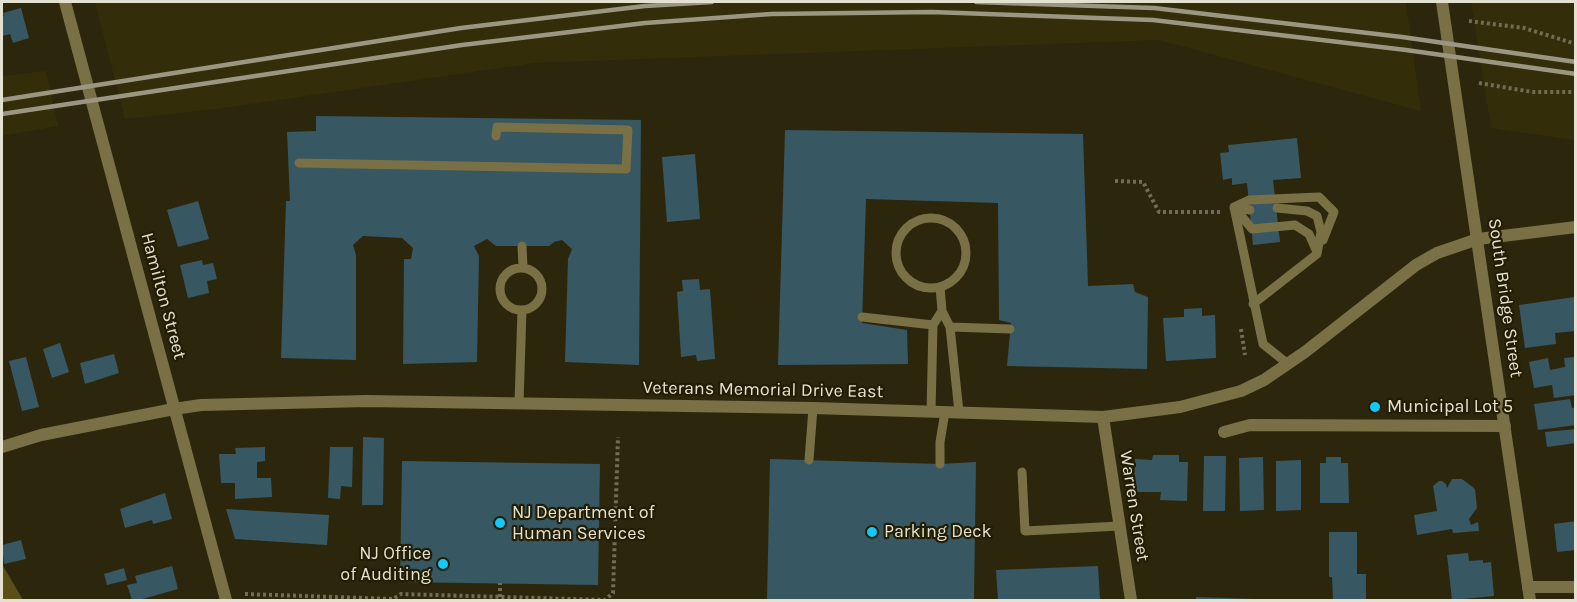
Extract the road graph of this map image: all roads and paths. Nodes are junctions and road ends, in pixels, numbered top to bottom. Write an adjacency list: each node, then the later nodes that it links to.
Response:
1 (65, 2): 31 (street, Hamilton Street)
2 (1442, 2): 15 (street, South Bridge Street)
3 (1469, 21): 4 (path)
4 (1575, 44)
5 (1479, 84): 6 (path)
6 (1575, 92)
7 (496, 136): 8 (lane)
8 (299, 163)
9 (1115, 181): 13 (path)
10 (1234, 207): 12 (lane); 17 (lane); 17 (lane); 20 (lane)
11 (1277, 208): 17 (lane)
12 (1250, 210)
13 (1224, 212)
14 (1575, 227): 15 (street, Veterans Memorial Drive East)
15 (1478, 239): 29 (street, Veterans Memorial Drive East); 37 (street, South Bridge Street)
16 (522, 246): 18 (lane)
17 (1317, 254): 20 (lane)
18 (523, 267): 21 (lane); 21 (lane)
19 (940, 286): 19 (lane); 22 (lane)
20 (1253, 304): 29 (lane)
21 (522, 310): 30 (lane)
22 (942, 311): 25 (lane); 26 (lane)
23 (862, 318): 25 (lane)
24 (1240, 322): 28 (path)
25 (933, 325): 33 (lane)
26 (950, 327): 27 (lane); 35 (lane)
27 (1010, 329)
28 (1245, 355)
29 (1288, 364): 36 (street, Veterans Memorial Drive East)
30 (519, 403): 31 (street, Veterans Memorial Drive East); 32 (street, Veterans Memorial Drive East)
31 (174, 408): 40 (street, Veterans Memorial Drive East); 50 (street, Hamilton Street)
32 (813, 408): 33 (street, Veterans Memorial Drive East); 41 (lane)
33 (931, 411): 34 (street, Veterans Memorial Drive East)
34 (945, 412): 35 (street, Veterans Memorial Drive East); 42 (lane)
35 (959, 412): 36 (street, Veterans Memorial Drive East)
36 (1103, 417): 44 (street, Warren Street)
37 (1505, 426): 38 (street); 46 (street, South Bridge Street)
38 (1224, 432)
39 (618, 437): 49 (path)
40 (2, 447)
41 (809, 460)
42 (940, 464)
43 (1022, 472): 44 (lane)
44 (1119, 526): 51 (street, Warren Street)
45 (500, 583): 49 (path)
46 (1528, 587): 47 (street); 52 (street, South Bridge Street)
47 (1575, 587)
48 (245, 594): 49 (path)
49 (500, 597)
50 (226, 600)
51 (1131, 600)
52 (1530, 600)

